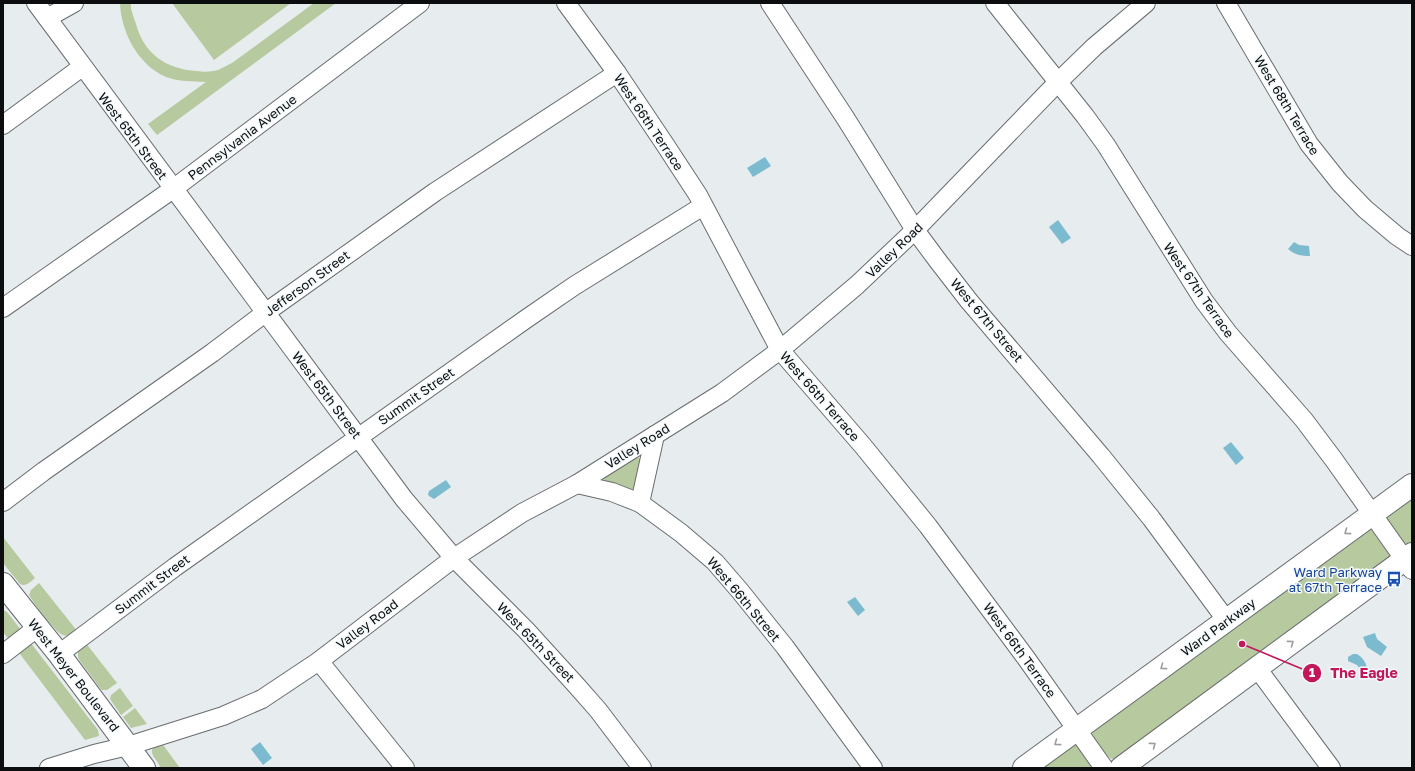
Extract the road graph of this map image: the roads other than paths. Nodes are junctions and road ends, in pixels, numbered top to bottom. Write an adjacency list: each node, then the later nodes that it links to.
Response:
1 (36, 3): 9 (street, West 65th Street)
2 (74, 3): 9 (street)
3 (420, 3): 14 (street, Pennsylvania Avenue)
4 (566, 3): 11 (street, West 66th Terrace)
5 (770, 3): 16 (street, West 67th Street)
6 (995, 3): 12 (street, West 67th Terrace)
7 (1146, 3): 12 (street, Valley Road)
8 (1226, 3): 17 (street, West 68th Terrace)
9 (47, 18): 10 (street, West 65th Street)
10 (82, 66): 13 (street); 14 (street, West 65th Street)
11 (617, 73): 15 (street, West 66th Terrace); 19 (street, Jefferson Street)
12 (1058, 82): 16 (street, Valley Road); 27 (street, West 67th Terrace)
13 (3, 125)
14 (173, 189): 18 (street, Pennsylvania Avenue); 19 (street, West 65th Street)
15 (703, 206): 20 (street, West 66th Terrace); 22 (street, Summit Street)
16 (915, 230): 20 (street, Valley Road); 31 (street, West 67th Street)
17 (1412, 246)
18 (3, 308)
19 (265, 313): 22 (street, West 65th Street); 25 (street, Jefferson Street)
20 (780, 350): 21 (street, Valley Road); 37 (street, West 66th Terrace)
21 (655, 435): 23 (street, Valley Road); 26 (street)
22 (358, 437): 28 (street, West 65th Street); 34 (street, Summit Street)
23 (577, 484): 26 (street, West 66th Street); 28 (street, Valley Road)
24 (1412, 484): 27 (main road, Ward Parkway)
25 (3, 502)
26 (640, 503): 43 (street, West 66th Street)
27 (1371, 514): 29 (street, West 67th Terrace); 31 (main road, Ward Parkway, one-way to 31)
28 (454, 558): 35 (street, Valley Road); 42 (street, West 65th Street)
29 (1410, 561): 36 (main road, one-way to 29)
30 (3, 584): 32 (main road, West Meyer Boulevard)
31 (1227, 621): 37 (main road, Ward Parkway, one-way to 37)
32 (38, 627): 33 (street); 34 (main road, West Meyer Boulevard)
33 (3, 654)
34 (59, 654): 38 (main road, West Meyer Boulevard)
35 (319, 661): 38 (street, Valley Road); 41 (street)
36 (1256, 668): 46 (main road, one-way to 36); 47 (street)
37 (1077, 729): 44 (main road, Ward Parkway, one-way to 44); 45 (street, West 66th Terrace)
38 (128, 746): 39 (street, Valley Road); 40 (main road, West Meyer Boulevard)
39 (49, 768)
40 (144, 768)
41 (405, 768)
42 (642, 768)
43 (873, 768)
44 (1024, 768)
45 (1104, 768)
46 (1122, 768)
47 (1331, 768)

